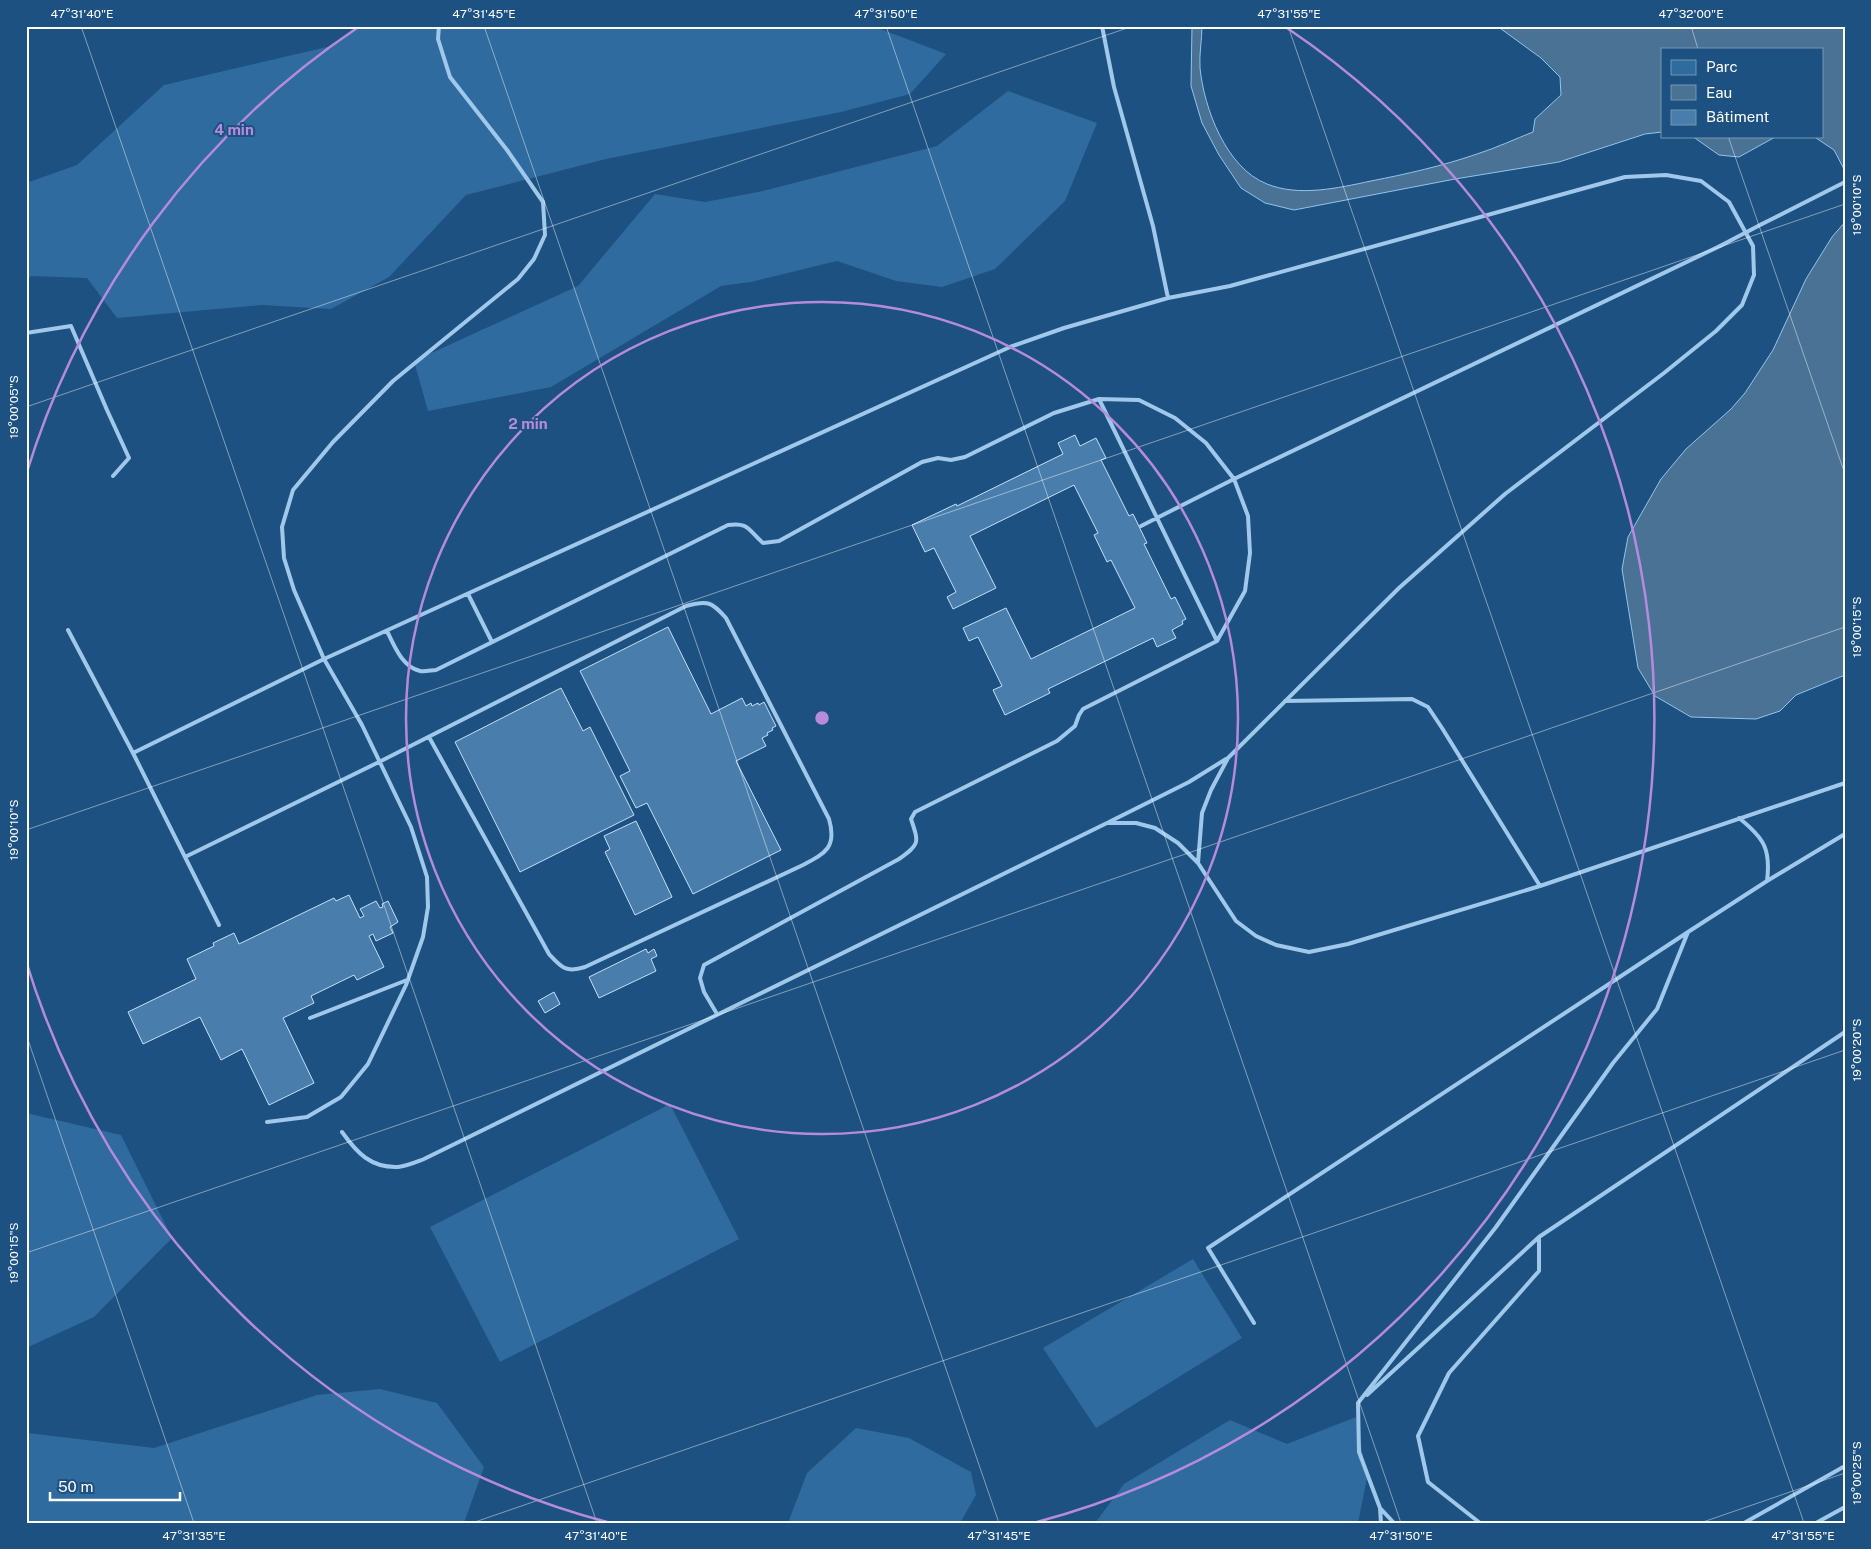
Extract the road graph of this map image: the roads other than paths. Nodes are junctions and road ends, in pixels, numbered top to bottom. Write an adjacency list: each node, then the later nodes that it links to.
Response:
1 (439, 26): 16 (lane)
2 (1102, 26): 4 (lane)
3 (1845, 182): 8 (lane, bridge)
4 (1168, 298): 11 (lane); 17 (lane)
5 (26, 333): 7 (lane)
6 (1099, 399): 8 (lane); 9 (lane); 15 (lane)
7 (114, 476)
8 (1234, 479): 9 (lane); 14 (lane)
9 (1157, 518): 10 (lane); 14 (lane)
10 (1141, 526)
11 (468, 594): 13 (lane); 15 (lane)
12 (68, 630): 19 (lane)
13 (387, 631): 15 (lane); 16 (lane)
14 (1217, 641): 33 (lane)
15 (492, 642)
16 (324, 659): 19 (lane); 21 (lane)
17 (1286, 701): 20 (lane); 29 (lane)
18 (430, 736): 18 (lane); 21 (lane)
19 (133, 753): 26 (lane)
20 (1228, 758): 24 (lane); 27 (lane)
21 (379, 762): 26 (lane); 32 (lane)
22 (1845, 783): 23 (lane)
23 (1738, 818): 28 (lane); 29 (lane)
24 (1108, 823): 27 (lane); 33 (lane)
25 (1845, 834): 28 (lane)
26 (185, 857): 30 (lane)
27 (1198, 863): 29 (lane)
28 (1767, 882): 31 (lane)
29 (1540, 886)
30 (220, 925)
31 (1688, 932): 39 (lane); 40 (lane)
32 (408, 980): 34 (lane); 36 (lane)
33 (717, 1014): 37 (lane)
34 (310, 1018)
35 (1845, 1032): 38 (lane)
36 (267, 1122)
37 (342, 1132)
38 (1539, 1237): 40 (lane); 46 (lane)
39 (1254, 1323)
40 (1358, 1403): 43 (lane)
41 (1845, 1466): 47 (lane)
42 (1845, 1507): 48 (lane)
43 (1380, 1508): 44 (lane); 45 (lane)
44 (1380, 1523)
45 (1394, 1523)
46 (1480, 1523)
47 (1744, 1523)
48 (1816, 1523)

